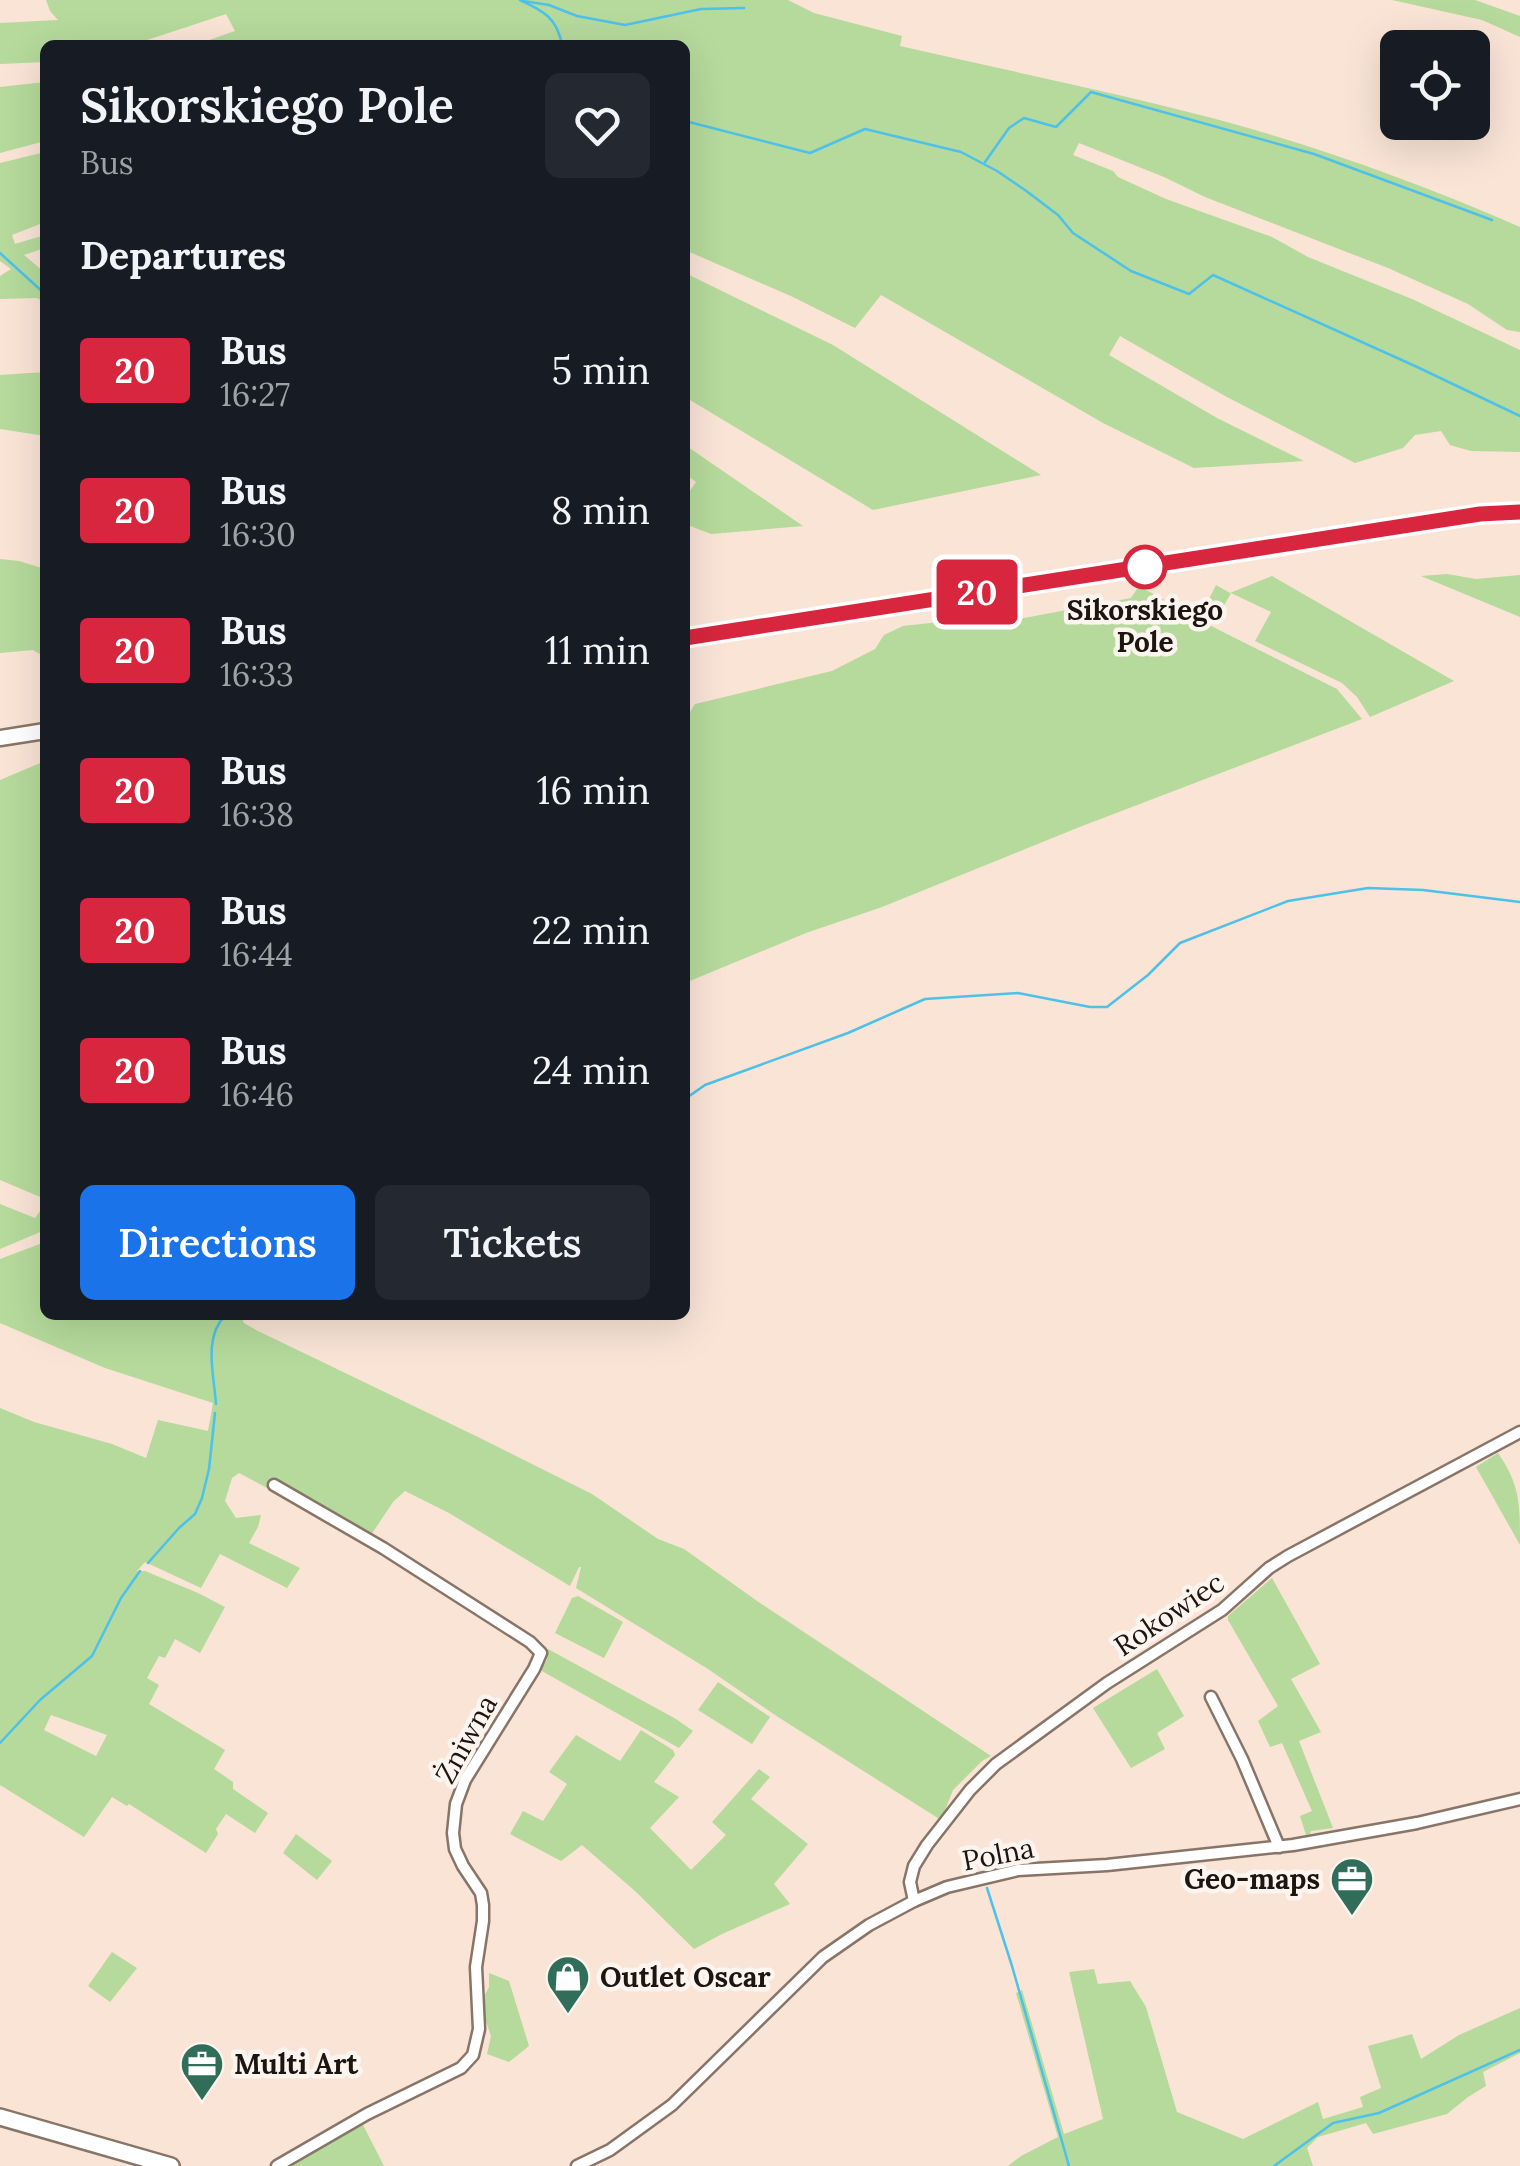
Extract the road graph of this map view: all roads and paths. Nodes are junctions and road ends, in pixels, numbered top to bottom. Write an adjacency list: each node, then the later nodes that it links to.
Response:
1 (1520, 512): 2 (street)
2 (690, 637)
3 (40, 732): 4 (street)
4 (0, 738)
5 (1520, 1432): 10 (street, Rokowiec)
6 (274, 1485): 13 (street, Żniwna)
7 (1211, 1698): 9 (street)
8 (1520, 1799): 9 (street, Polna)
9 (1279, 1847): 10 (street, Polna)
10 (914, 1900): 14 (street, Polna)
11 (0, 2118): 12 (main road)
12 (171, 2166)
13 (277, 2166)
14 (577, 2166)

